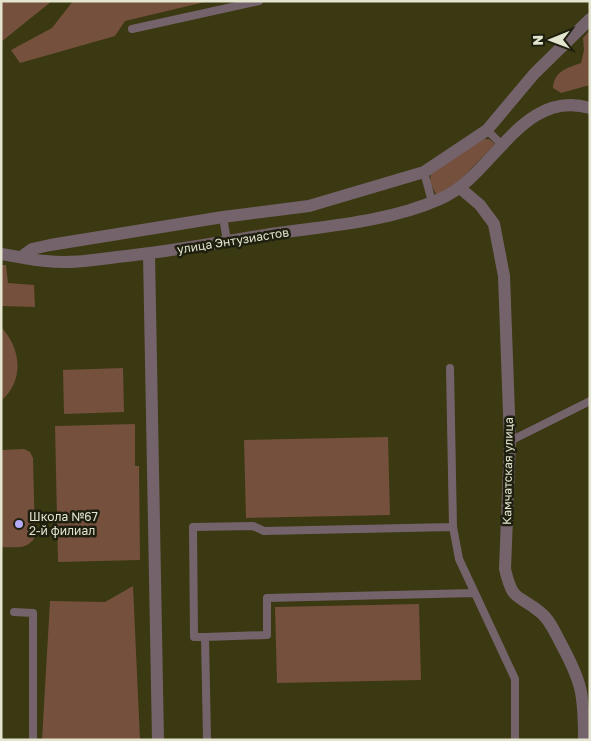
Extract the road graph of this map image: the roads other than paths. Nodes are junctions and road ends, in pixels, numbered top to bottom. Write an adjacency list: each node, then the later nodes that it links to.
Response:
1 (259, 1): 3 (lane)
2 (590, 19): 5 (street)
3 (132, 29)
4 (590, 108): 6 (street, улица Энтузиастов)
5 (487, 130): 6 (lane); 7 (street)
6 (503, 146): 8 (street, улица Энтузиастов)
7 (424, 172): 9 (lane); 10 (street)
8 (460, 188): 9 (street, улица Энтузиастов); 17 (street, Камчатская улица)
9 (432, 202): 11 (street, улица Энтузиастов)
10 (222, 217): 11 (lane); 14 (street)
11 (227, 241): 13 (street, улица Энтузиастов)
12 (1, 254): 14 (street, улица Энтузиастов)
13 (149, 254): 14 (street, улица Энтузиастов); 23 (street)
14 (21, 257)
15 (450, 368): 18 (lane)
16 (590, 400): 17 (lane)
17 (510, 442): 26 (street, Камчатская улица)
18 (453, 527): 19 (lane); 21 (lane)
19 (474, 593): 21 (lane); 25 (lane)
20 (14, 612): 22 (lane)
21 (205, 637): 24 (lane)
22 (33, 740)
23 (158, 740)
24 (207, 740)
25 (515, 740)
26 (584, 740)

